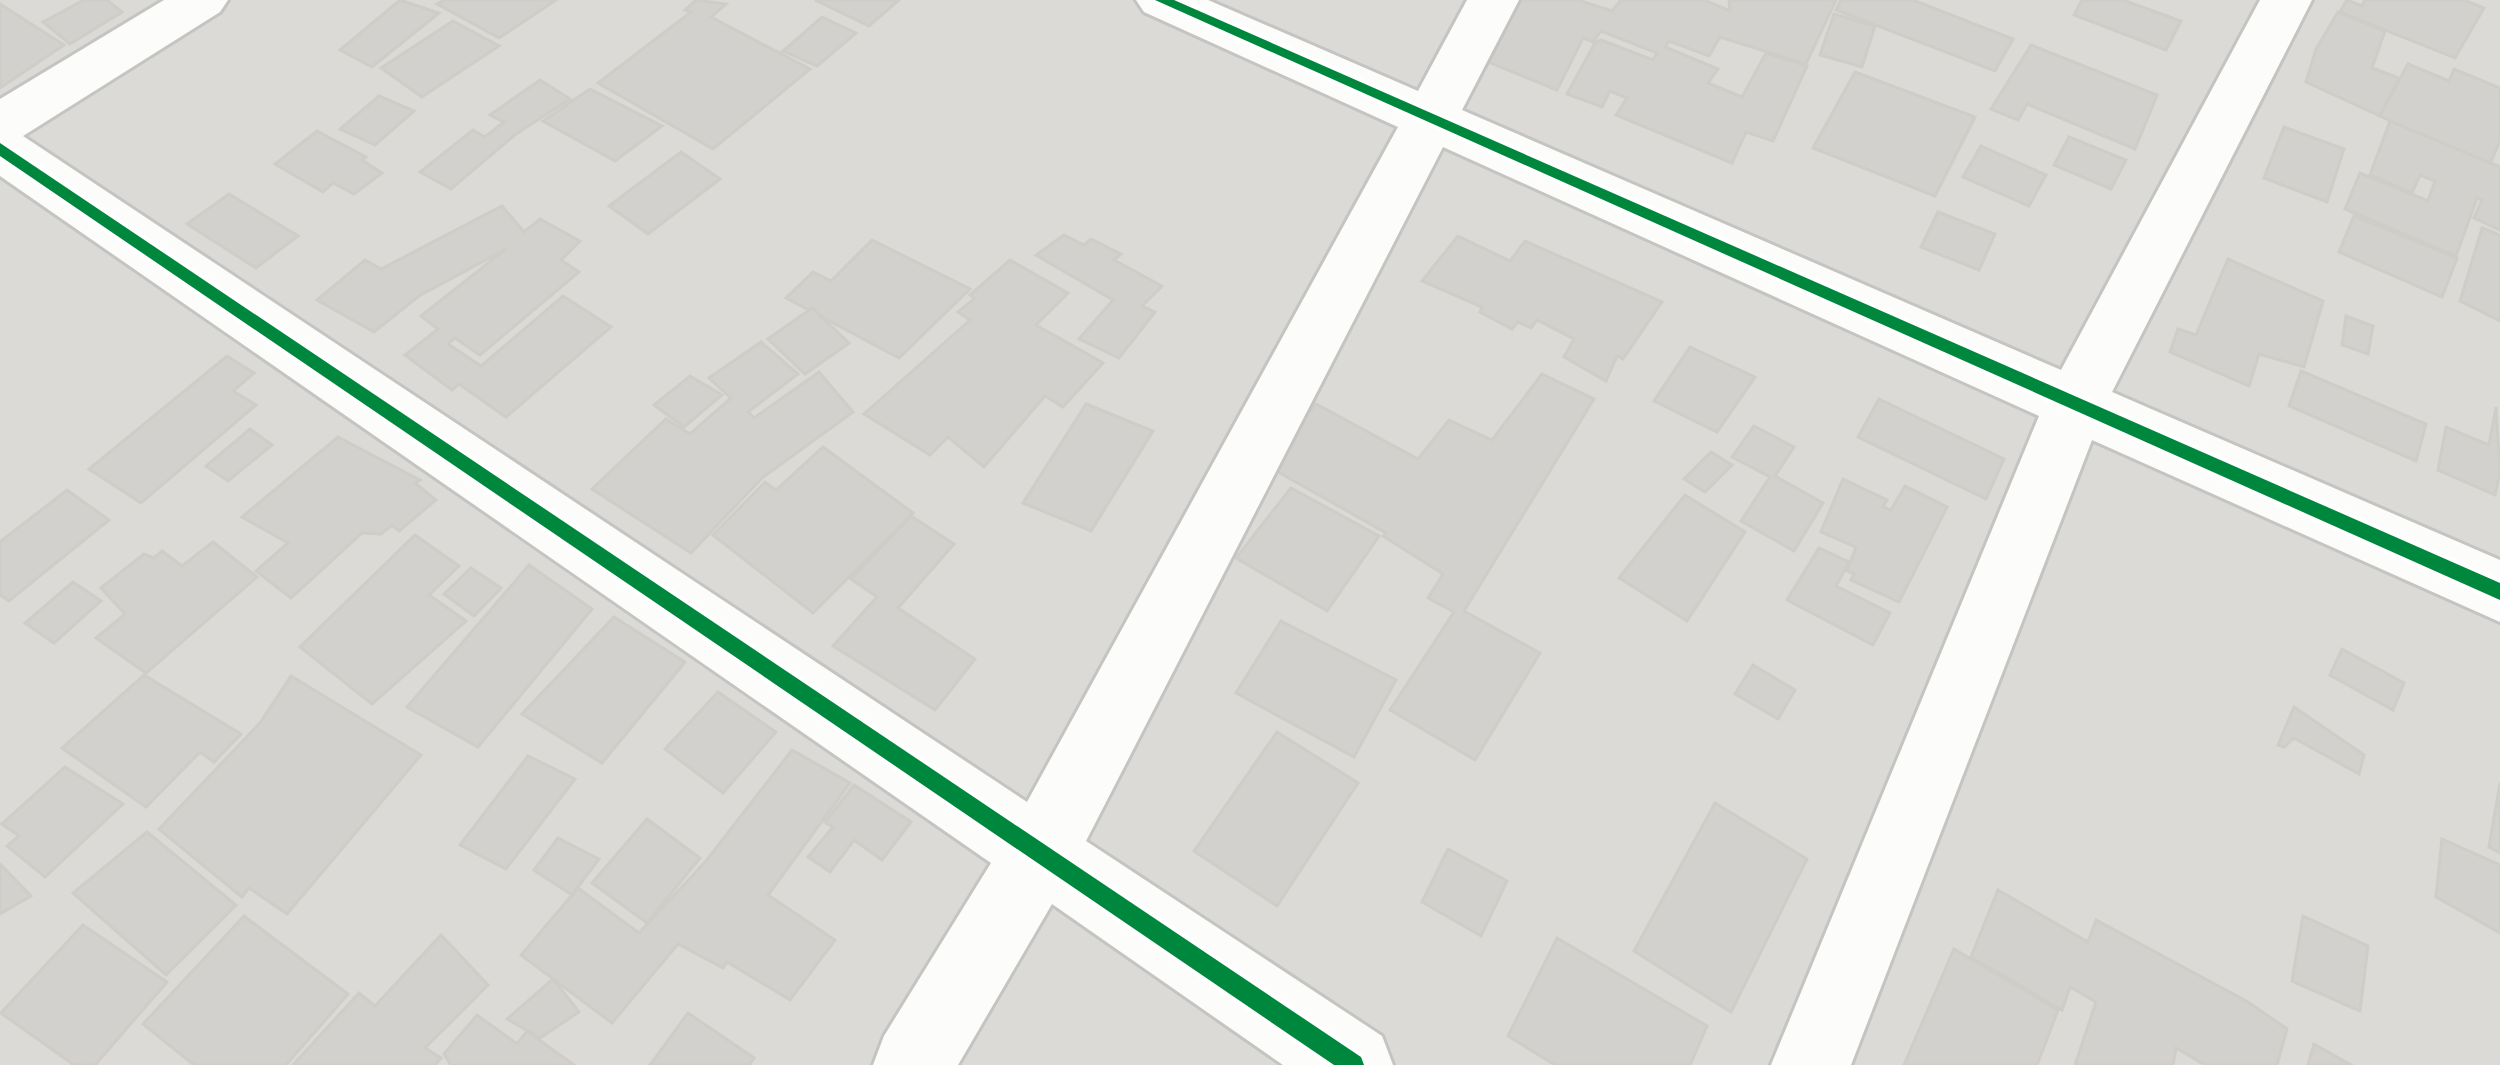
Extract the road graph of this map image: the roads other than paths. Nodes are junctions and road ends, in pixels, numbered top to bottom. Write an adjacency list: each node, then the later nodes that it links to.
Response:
1 (202, 0): 6 (street)
2 (1162, 0): 5 (street)
3 (1492, 0): 5 (street)
4 (2286, 0): 8 (street)
5 (1431, 118): 8 (street); 10 (street)
6 (0, 125)
7 (0, 148): 10 (street)
8 (2075, 403): 9 (street); 13 (street)
9 (2500, 592)
10 (1041, 851): 11 (street); 12 (street)
11 (913, 1065)
12 (1353, 1065)
13 (1810, 1065)

